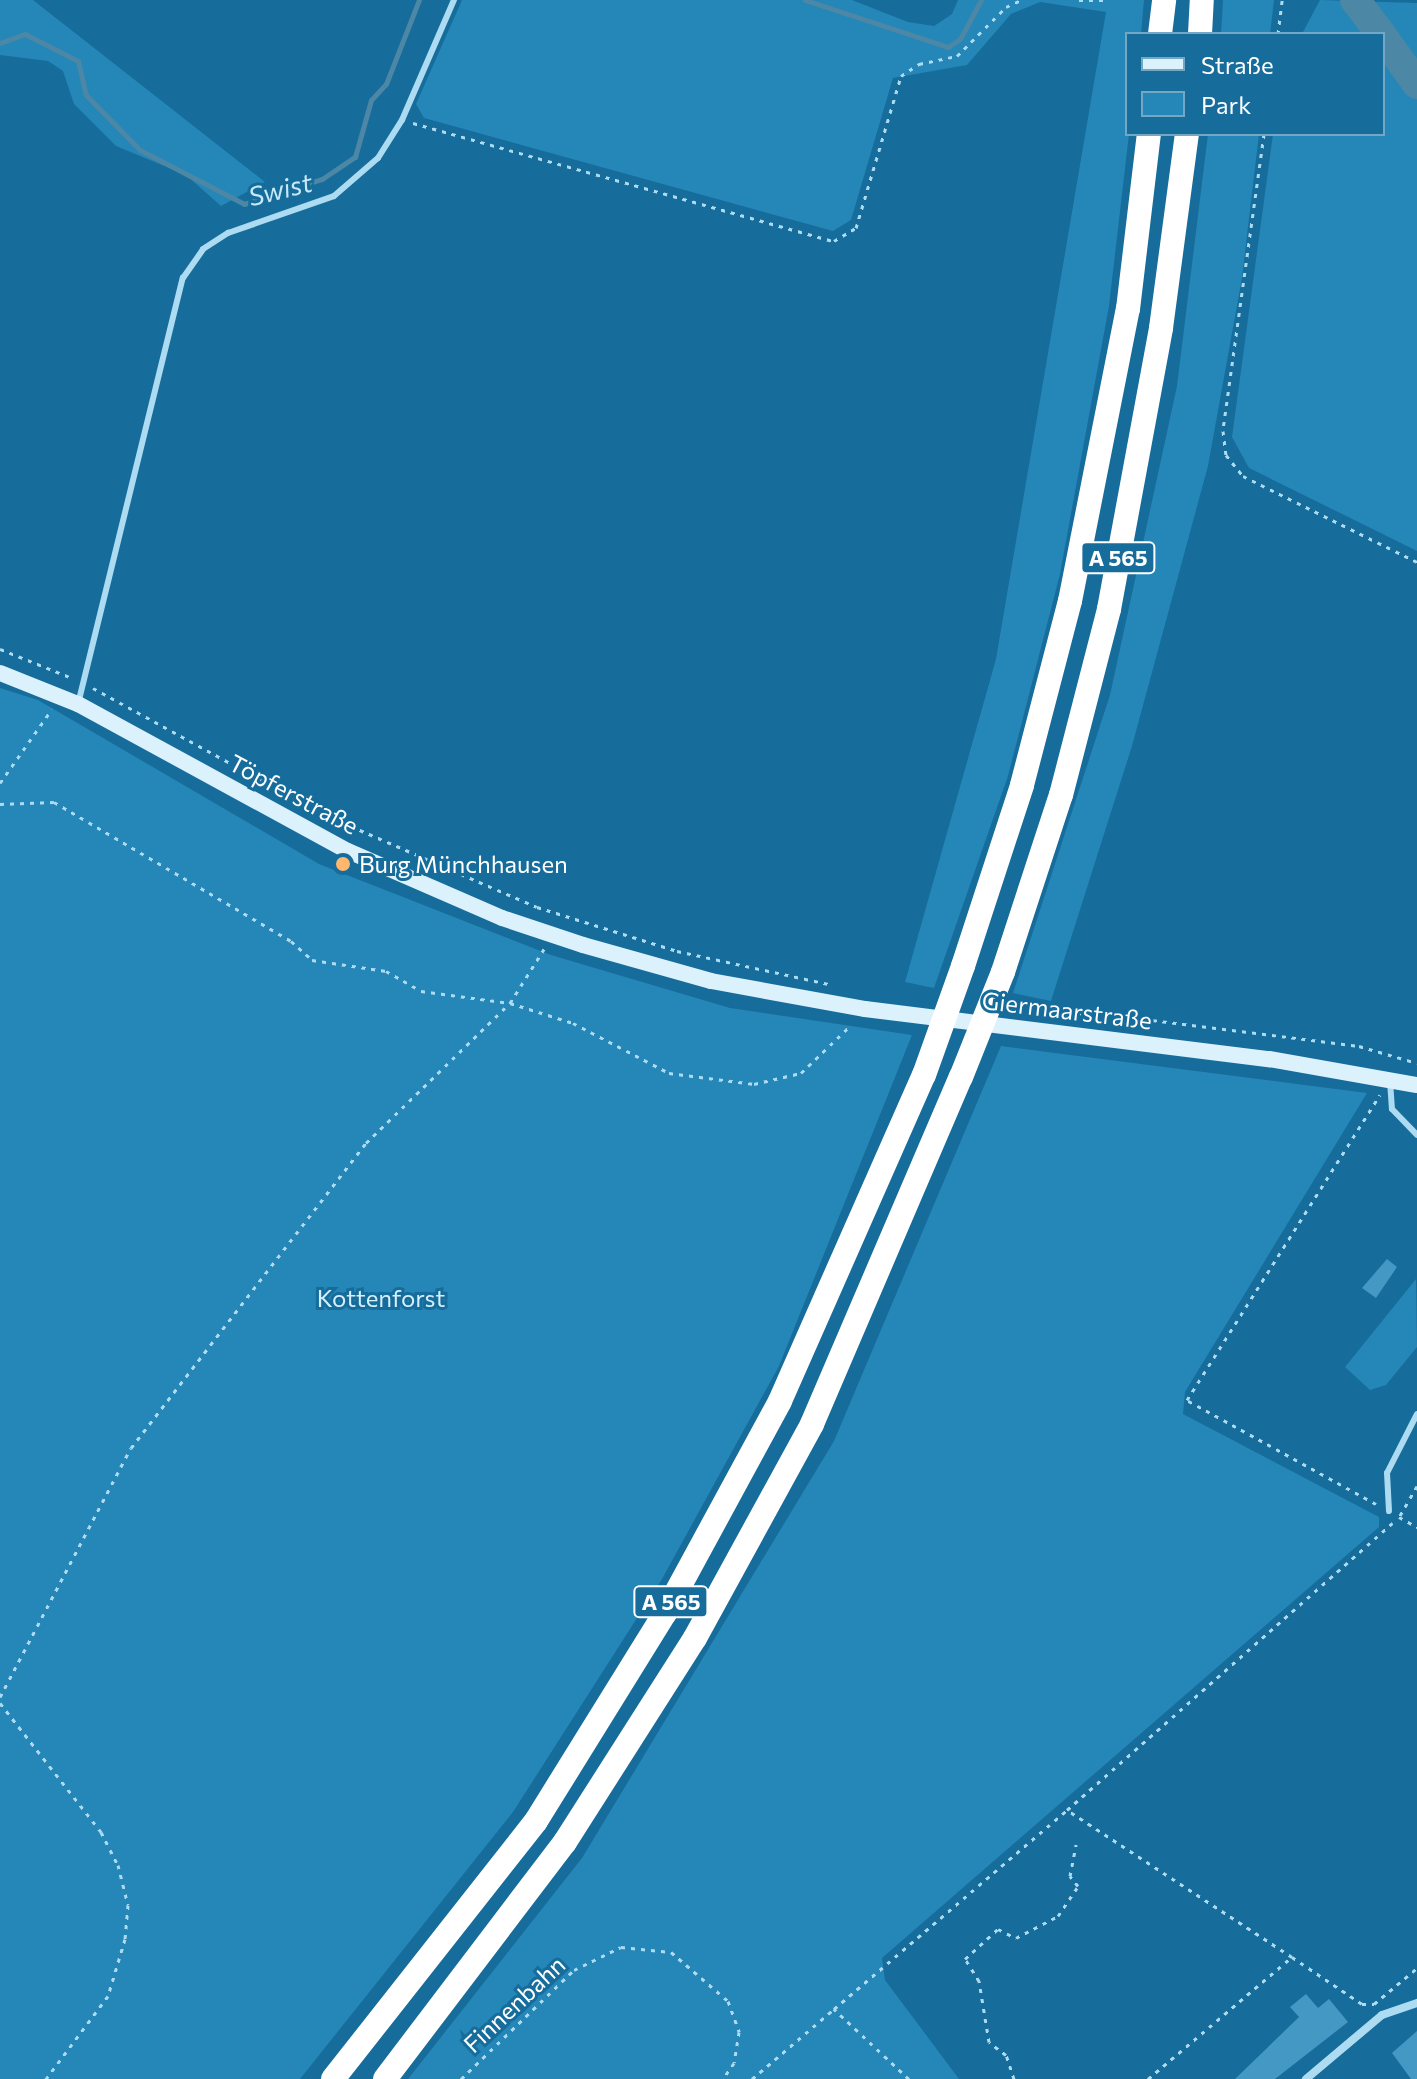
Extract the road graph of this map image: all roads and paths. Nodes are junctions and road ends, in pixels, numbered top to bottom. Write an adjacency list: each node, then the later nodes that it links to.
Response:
1 (454, 0): 11 (lane)
2 (1021, 0): 11 (path)
3 (1079, 0): 4 (path)
4 (1104, 0)
5 (1164, 0): 8 (highway)
6 (1202, 0): 9 (highway)
7 (1282, 0): 10 (path)
8 (1160, 32)
9 (1200, 32)
10 (1278, 32)
11 (402, 120): 18 (lane)
12 (1149, 136): 48 (highway, A 565, bridge)
13 (1187, 136): 49 (highway, A 565, bridge)
14 (1264, 136): 15 (path)
15 (1417, 562)
16 (0, 649): 18 (path)
17 (0, 673): 19 (main road, Töpferstraße)
18 (85, 684): 20 (lane); 23 (path)
19 (61, 696): 20 (main road, Töpferstraße); 21 (path)
20 (78, 704): 24 (main road, Töpferstraße)
21 (0, 783)
22 (0, 804): 27 (path)
23 (566, 917): 24 (path); 26 (path)
24 (554, 934): 25 (main road, Töpferstraße); 27 (path)
25 (711, 981): 28 (main road, Giermaarstraße)
26 (836, 986)
27 (510, 1003): 28 (path); 39 (path)
28 (856, 1008): 31 (main road, Giermaarstraße)
29 (1033, 1012): 30 (path)
30 (1417, 1063)
31 (1390, 1079): 32 (main road, Giermaarstraße); 33 (lane); 36 (path)
32 (1417, 1085)
33 (1417, 1135)
34 (1417, 1414): 36 (lane)
35 (1417, 1486): 37 (path)
36 (1389, 1511): 37 (path)
37 (1399, 1517): 38 (path); 41 (path)
38 (1417, 1527)
39 (0, 1697)
40 (0, 1703): 47 (path)
41 (1067, 1810): 43 (path); 46 (path)
42 (1076, 1845): 54 (path)
43 (1292, 1957): 44 (path); 55 (path)
44 (1417, 1968)
45 (1417, 2003): 56 (street)
46 (834, 2009): 52 (path); 53 (path)
47 (46, 2079)
48 (333, 2079)
49 (385, 2079)
50 (461, 2079): 51 (path, Finnenbahn)
51 (723, 2079)
52 (752, 2079)
53 (909, 2079)
54 (1014, 2079)
55 (1148, 2079)
56 (1306, 2079)

